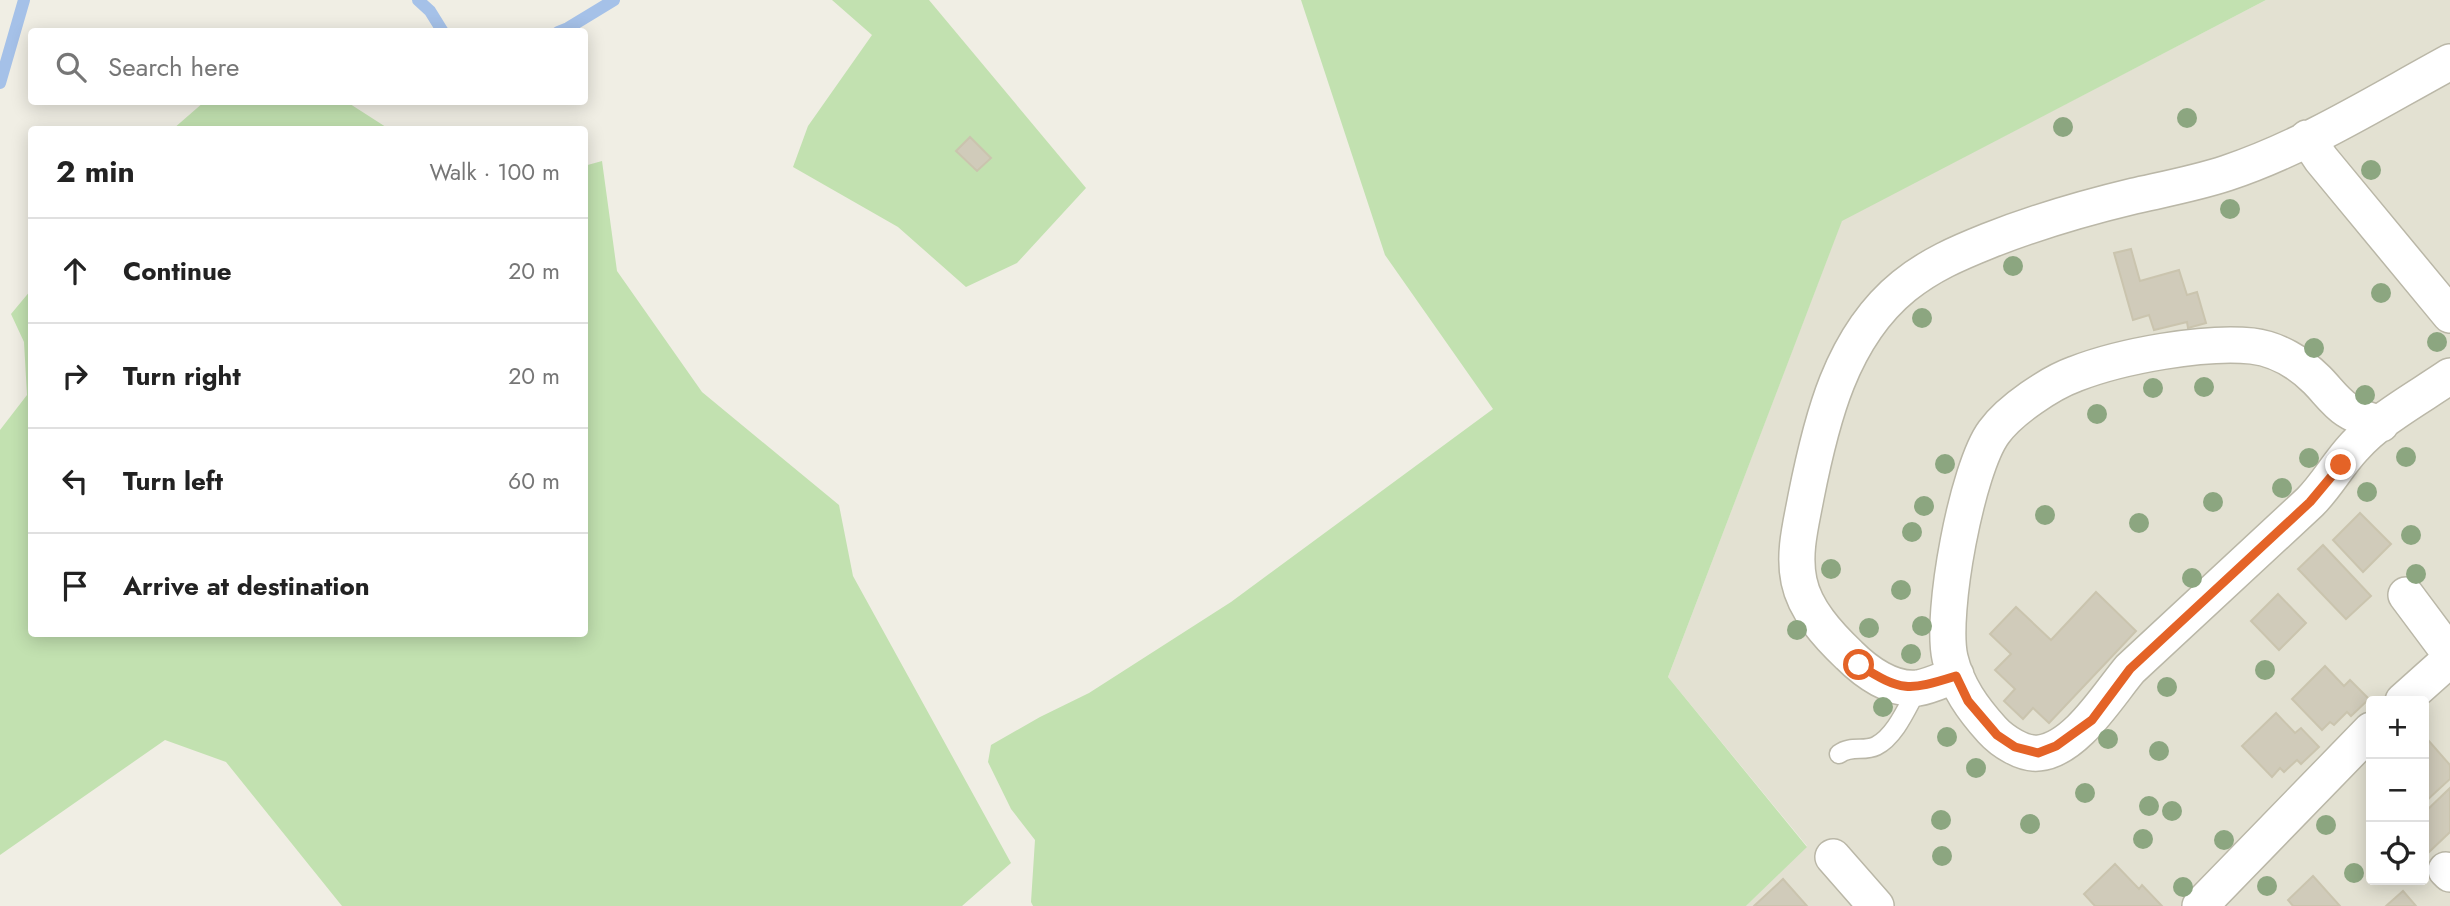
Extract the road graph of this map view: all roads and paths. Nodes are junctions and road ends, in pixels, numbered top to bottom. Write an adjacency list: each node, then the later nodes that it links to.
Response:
1 (2450, 62): 2 (street)
2 (2307, 138): 3 (street); 9 (street)
3 (2450, 315)
4 (2450, 376): 5 (street)
5 (2381, 424): 8 (street); 8 (street)
6 (2406, 595): 7 (street)
7 (2450, 657): 10 (street)
8 (1956, 676): 9 (street)
9 (1919, 688): 12 (lane)
10 (2408, 696)
11 (2366, 736): 14 (street)
12 (1839, 754)
13 (1832, 857): 15 (street)
14 (2221, 899)
15 (1876, 906)

